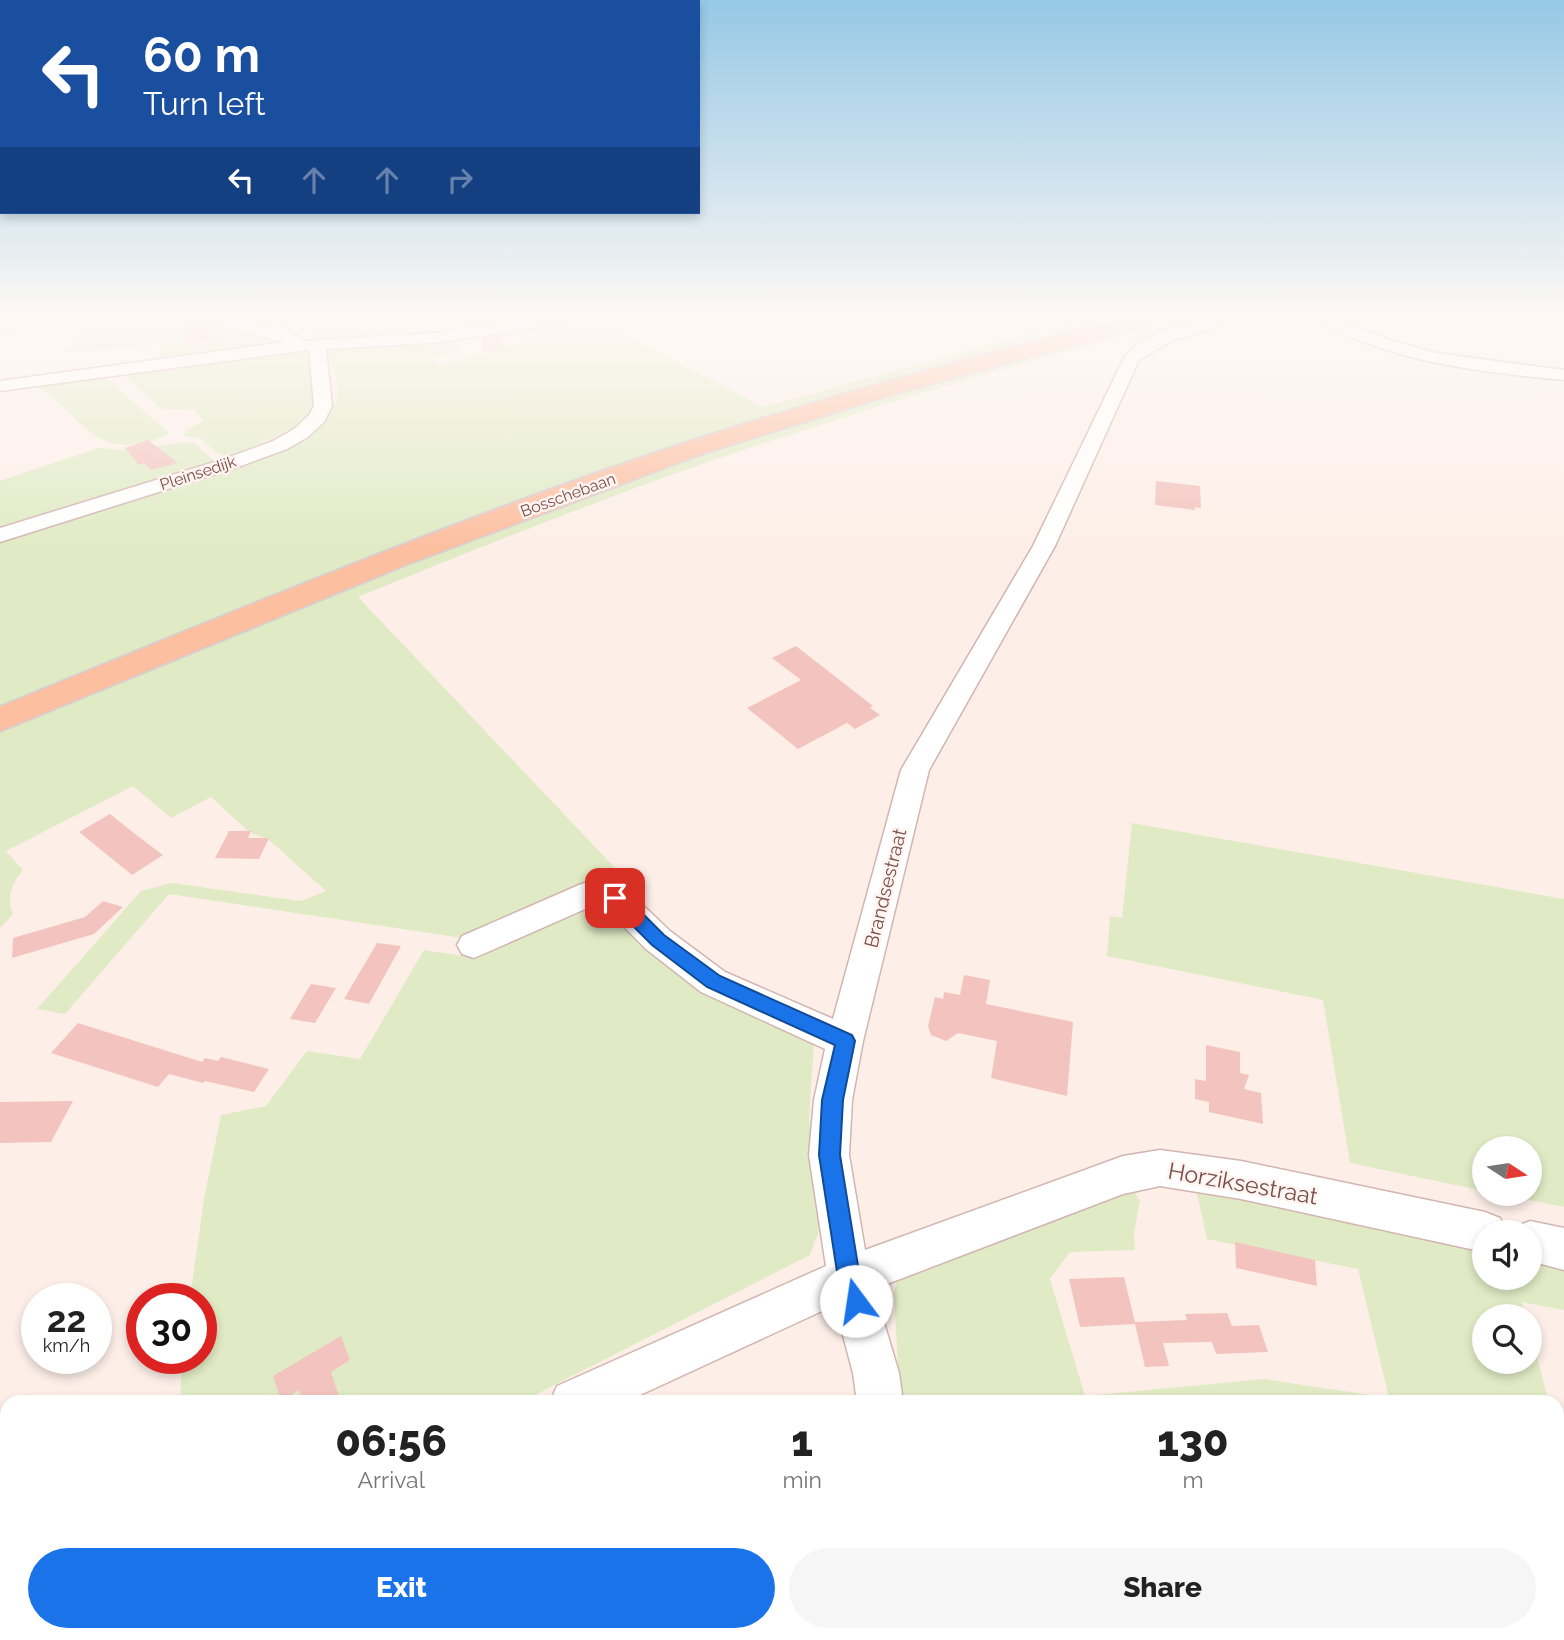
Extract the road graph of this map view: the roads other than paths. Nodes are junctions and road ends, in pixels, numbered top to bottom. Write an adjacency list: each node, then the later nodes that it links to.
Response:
1 (322, 395): 4 (street, Pleinsedijk)
2 (869, 395): 5 (main road, Bosschebaan)
3 (1115, 395): 7 (street, Brandsestraat)
4 (0, 536)
5 (0, 720)
6 (474, 945): 7 (street)
7 (845, 1041): 11 (street, Brandsestraat)
8 (1472, 1229): 11 (street, Horziksestraat)
9 (1542, 1244): 10 (street)
10 (1564, 1249)
11 (849, 1278): 12 (street); 13 (street, Brandsestraat)
12 (589, 1395)
13 (879, 1395)

